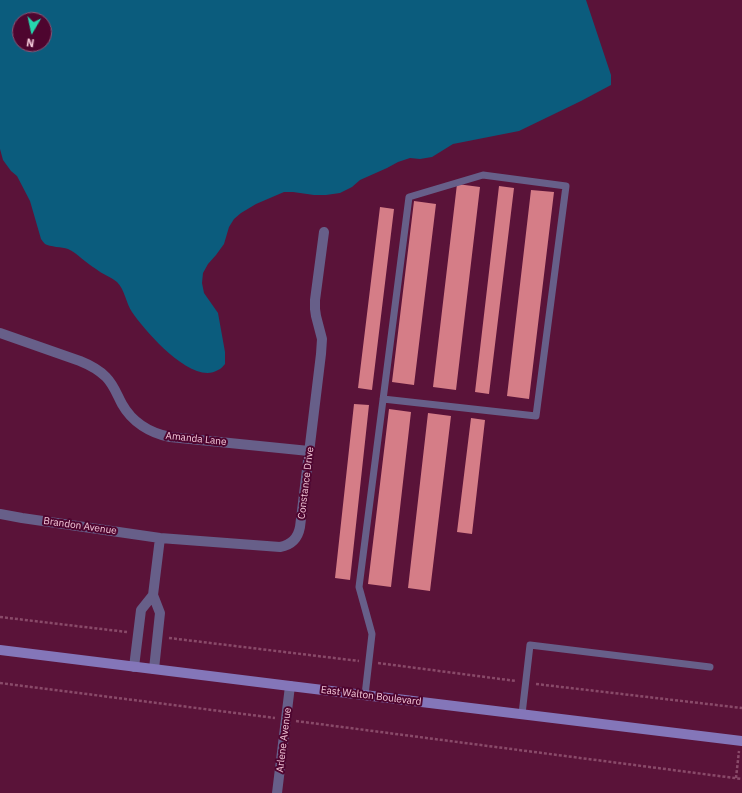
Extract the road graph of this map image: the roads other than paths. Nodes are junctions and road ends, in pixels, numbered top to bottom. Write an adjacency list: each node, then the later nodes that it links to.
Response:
1 (324, 232): 4 (street, Constance Drive)
2 (0, 333): 4 (street, Amanda Lane)
3 (383, 399): 3 (lane); 13 (lane)
4 (309, 451): 6 (street, Constance Drive)
5 (0, 514): 6 (street, Brandon Avenue)
6 (160, 538): 7 (street)
7 (153, 595): 9 (street); 11 (street)
8 (0, 650): 9 (main road, East Walton Boulevard)
9 (134, 666): 11 (main road, East Walton Boulevard)
10 (710, 667): 14 (lane)
11 (154, 669): 12 (main road, East Walton Boulevard)
12 (290, 686): 13 (main road, East Walton Boulevard); 16 (street, Arlene Avenue)
13 (365, 695): 14 (main road, East Walton Boulevard)
14 (522, 714): 15 (main road, East Walton Boulevard)
15 (742, 741)
16 (278, 793)

